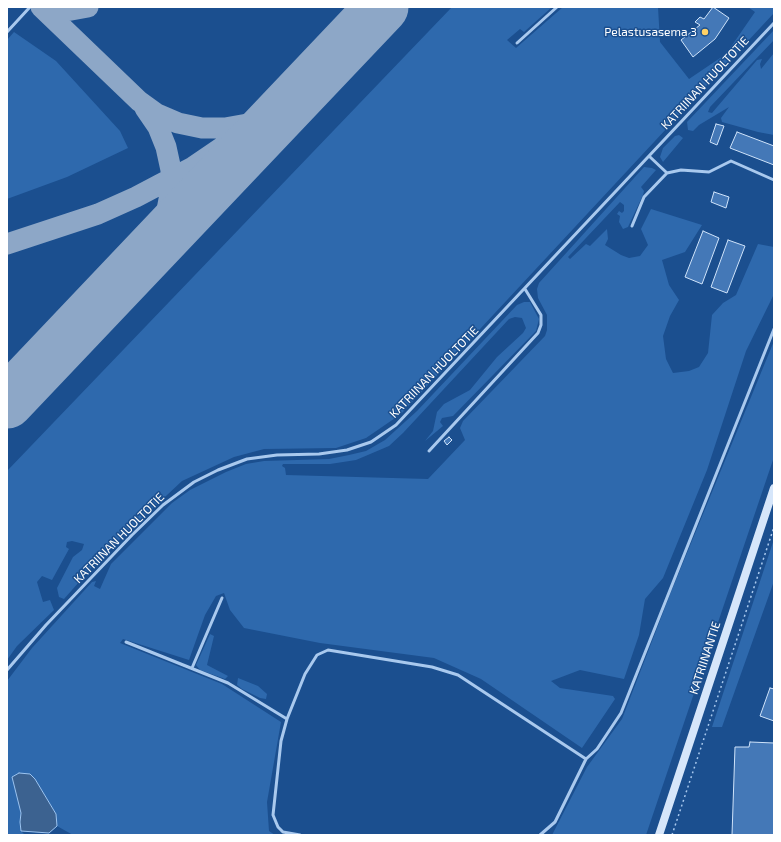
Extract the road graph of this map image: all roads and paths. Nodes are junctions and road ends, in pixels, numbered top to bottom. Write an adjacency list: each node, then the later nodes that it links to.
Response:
1 (30, 7): 4 (lane)
2 (557, 7): 5 (lane)
3 (774, 23): 6 (lane, KATRIINAN HUOLTOTIE)
4 (7, 32)
5 (517, 43)
6 (649, 156): 7 (lane); 10 (lane, KATRIINAN HUOLTOTIE)
7 (667, 173): 8 (lane); 9 (lane)
8 (774, 180)
9 (632, 226)
10 (525, 289): 12 (lane); 18 (lane, KATRIINAN HUOLTOTIE)
11 (774, 329): 20 (lane)
12 (428, 451)
13 (774, 488): 23 (main road, KATRIINANTIE)
14 (774, 526): 24 (path)
15 (222, 598): 17 (lane)
16 (126, 642): 17 (lane)
17 (192, 668): 19 (lane)
18 (7, 670)
19 (287, 719): 20 (lane); 21 (lane)
20 (586, 759): 22 (lane)
21 (300, 835)
22 (540, 835)
23 (659, 835)
24 (672, 835)

